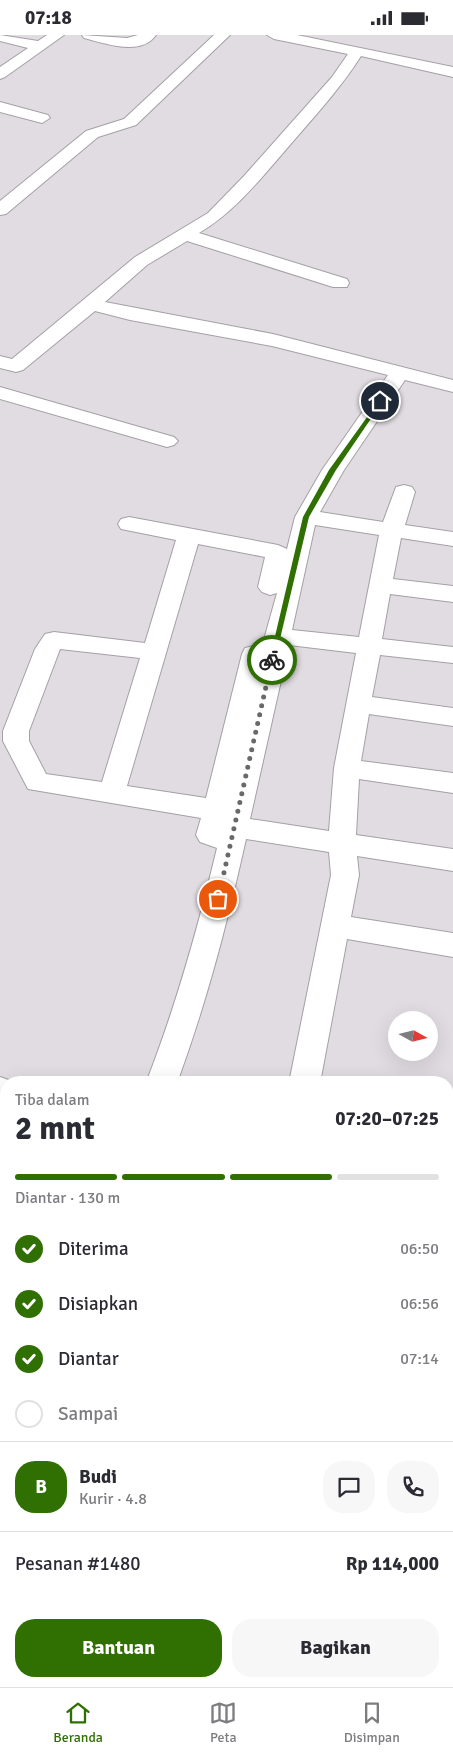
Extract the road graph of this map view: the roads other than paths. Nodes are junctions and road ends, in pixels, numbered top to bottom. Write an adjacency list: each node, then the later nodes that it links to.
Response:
1 (57, 35): 7 (street)
2 (89, 35): 3 (street)
3 (149, 35)
4 (223, 35): 13 (street)
5 (274, 35): 8 (street)
6 (0, 37): 7 (street)
7 (40, 46): 10 (street)
8 (357, 51): 9 (street); 14 (street)
9 (453, 72)
10 (0, 74)
11 (3, 111): 12 (street)
12 (42, 117)
13 (0, 210)
14 (186, 235): 15 (street); 16 (street)
15 (340, 283)
16 (91, 304): 17 (street); 18 (street)
17 (8, 364): 19 (street)
18 (400, 372): 20 (street); 24 (street)
19 (0, 386)
20 (453, 386)
21 (0, 393): 22 (street)
22 (166, 441)
23 (404, 492): 26 (street)
24 (306, 517): 26 (street); 31 (street)
25 (129, 524): 27 (street)
26 (392, 529): 28 (street); 29 (street)
27 (189, 535): 34 (street); 40 (street)
28 (453, 539)
29 (380, 585): 30 (street); 32 (street)
30 (453, 595)
31 (277, 636): 32 (street); 40 (street)
32 (369, 645): 33 (street); 35 (street)
33 (453, 655)
34 (153, 656): 39 (street); 39 (street)
35 (358, 704): 36 (street); 37 (street)
36 (453, 717)
37 (347, 768): 38 (street); 41 (street)
38 (453, 783)
39 (112, 794): 40 (street)
40 (227, 826): 41 (street); 45 (street)
41 (342, 844): 42 (street); 43 (street)
42 (453, 860)
43 (335, 926): 44 (street); 46 (street)
44 (453, 945)
45 (164, 1076)
46 (305, 1076)

